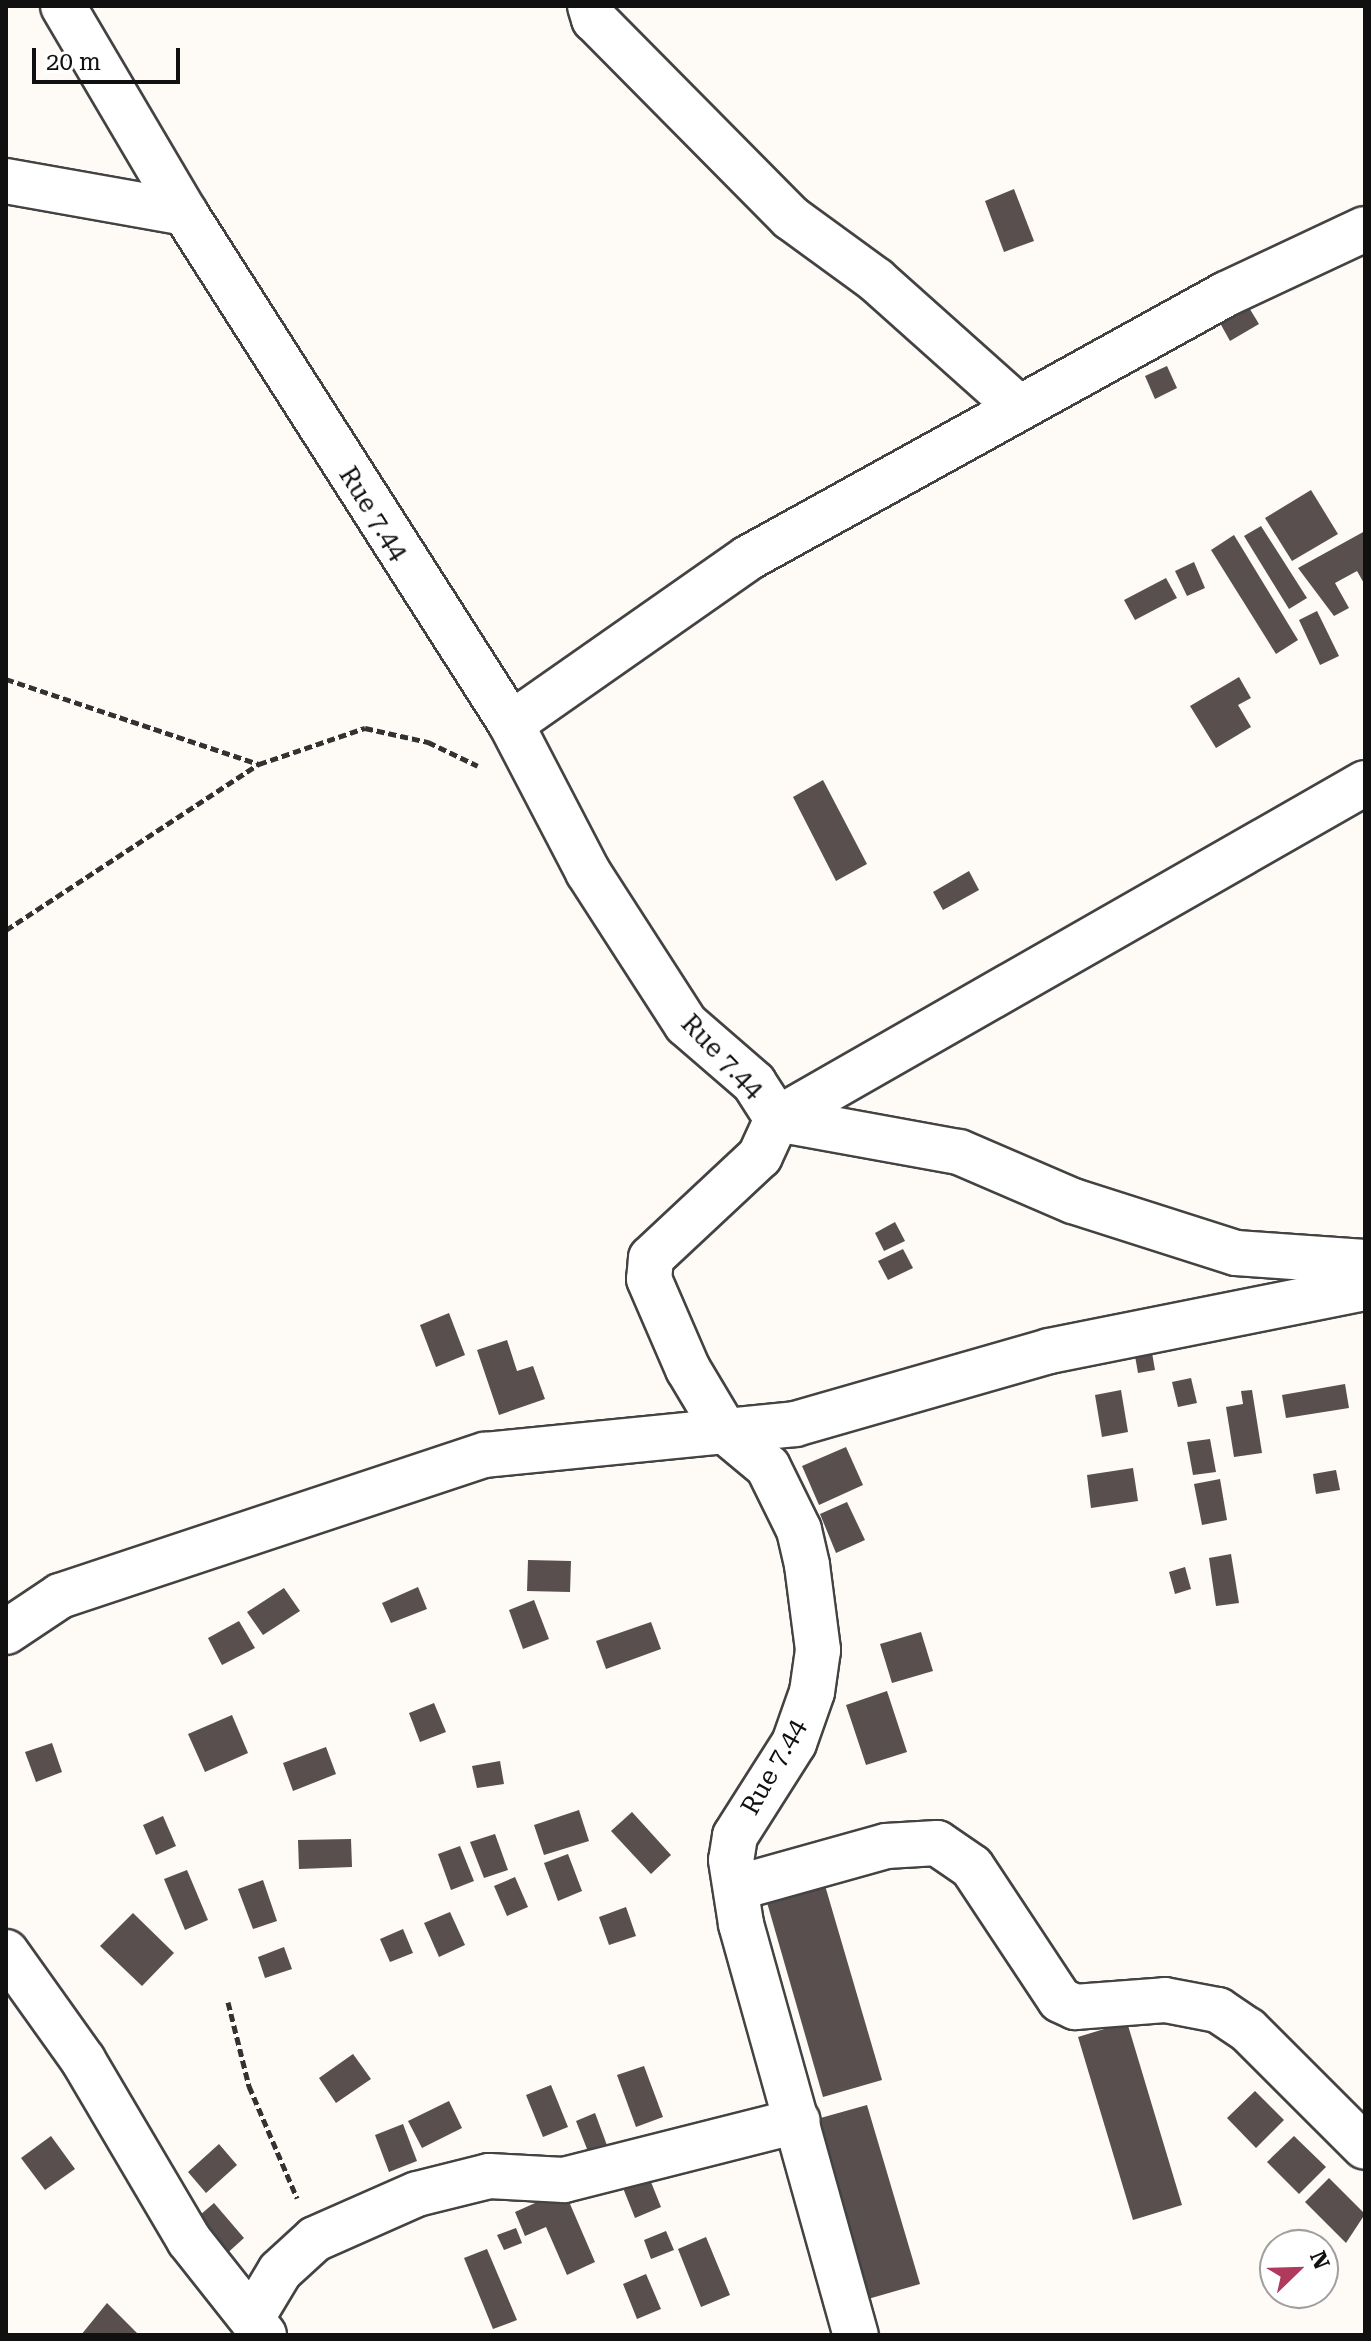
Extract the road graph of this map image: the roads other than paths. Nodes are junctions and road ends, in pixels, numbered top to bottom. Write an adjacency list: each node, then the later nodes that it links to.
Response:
1 (63, 6): 4 (street, Rue 7.44)
2 (590, 6): 6 (street)
3 (6, 181): 4 (street)
4 (185, 213): 7 (street, Rue 7.44)
5 (1365, 229): 6 (street)
6 (1018, 407): 7 (street)
7 (511, 724): 9 (street, Rue 7.44)
8 (1365, 783): 9 (street)
9 (777, 1119): 10 (street); 12 (street, Rue 7.44)
10 (1365, 1262)
11 (1365, 1288): 12 (street)
12 (725, 1431): 13 (street); 14 (street, Rue 7.44)
13 (6, 1632)
14 (736, 1888): 16 (street, Rue 7.44); 17 (street)
15 (6, 1952): 18 (street)
16 (798, 2121): 18 (street); 19 (street, Rue 7.44)
17 (1365, 2147)
18 (258, 2326)
19 (856, 2335)

